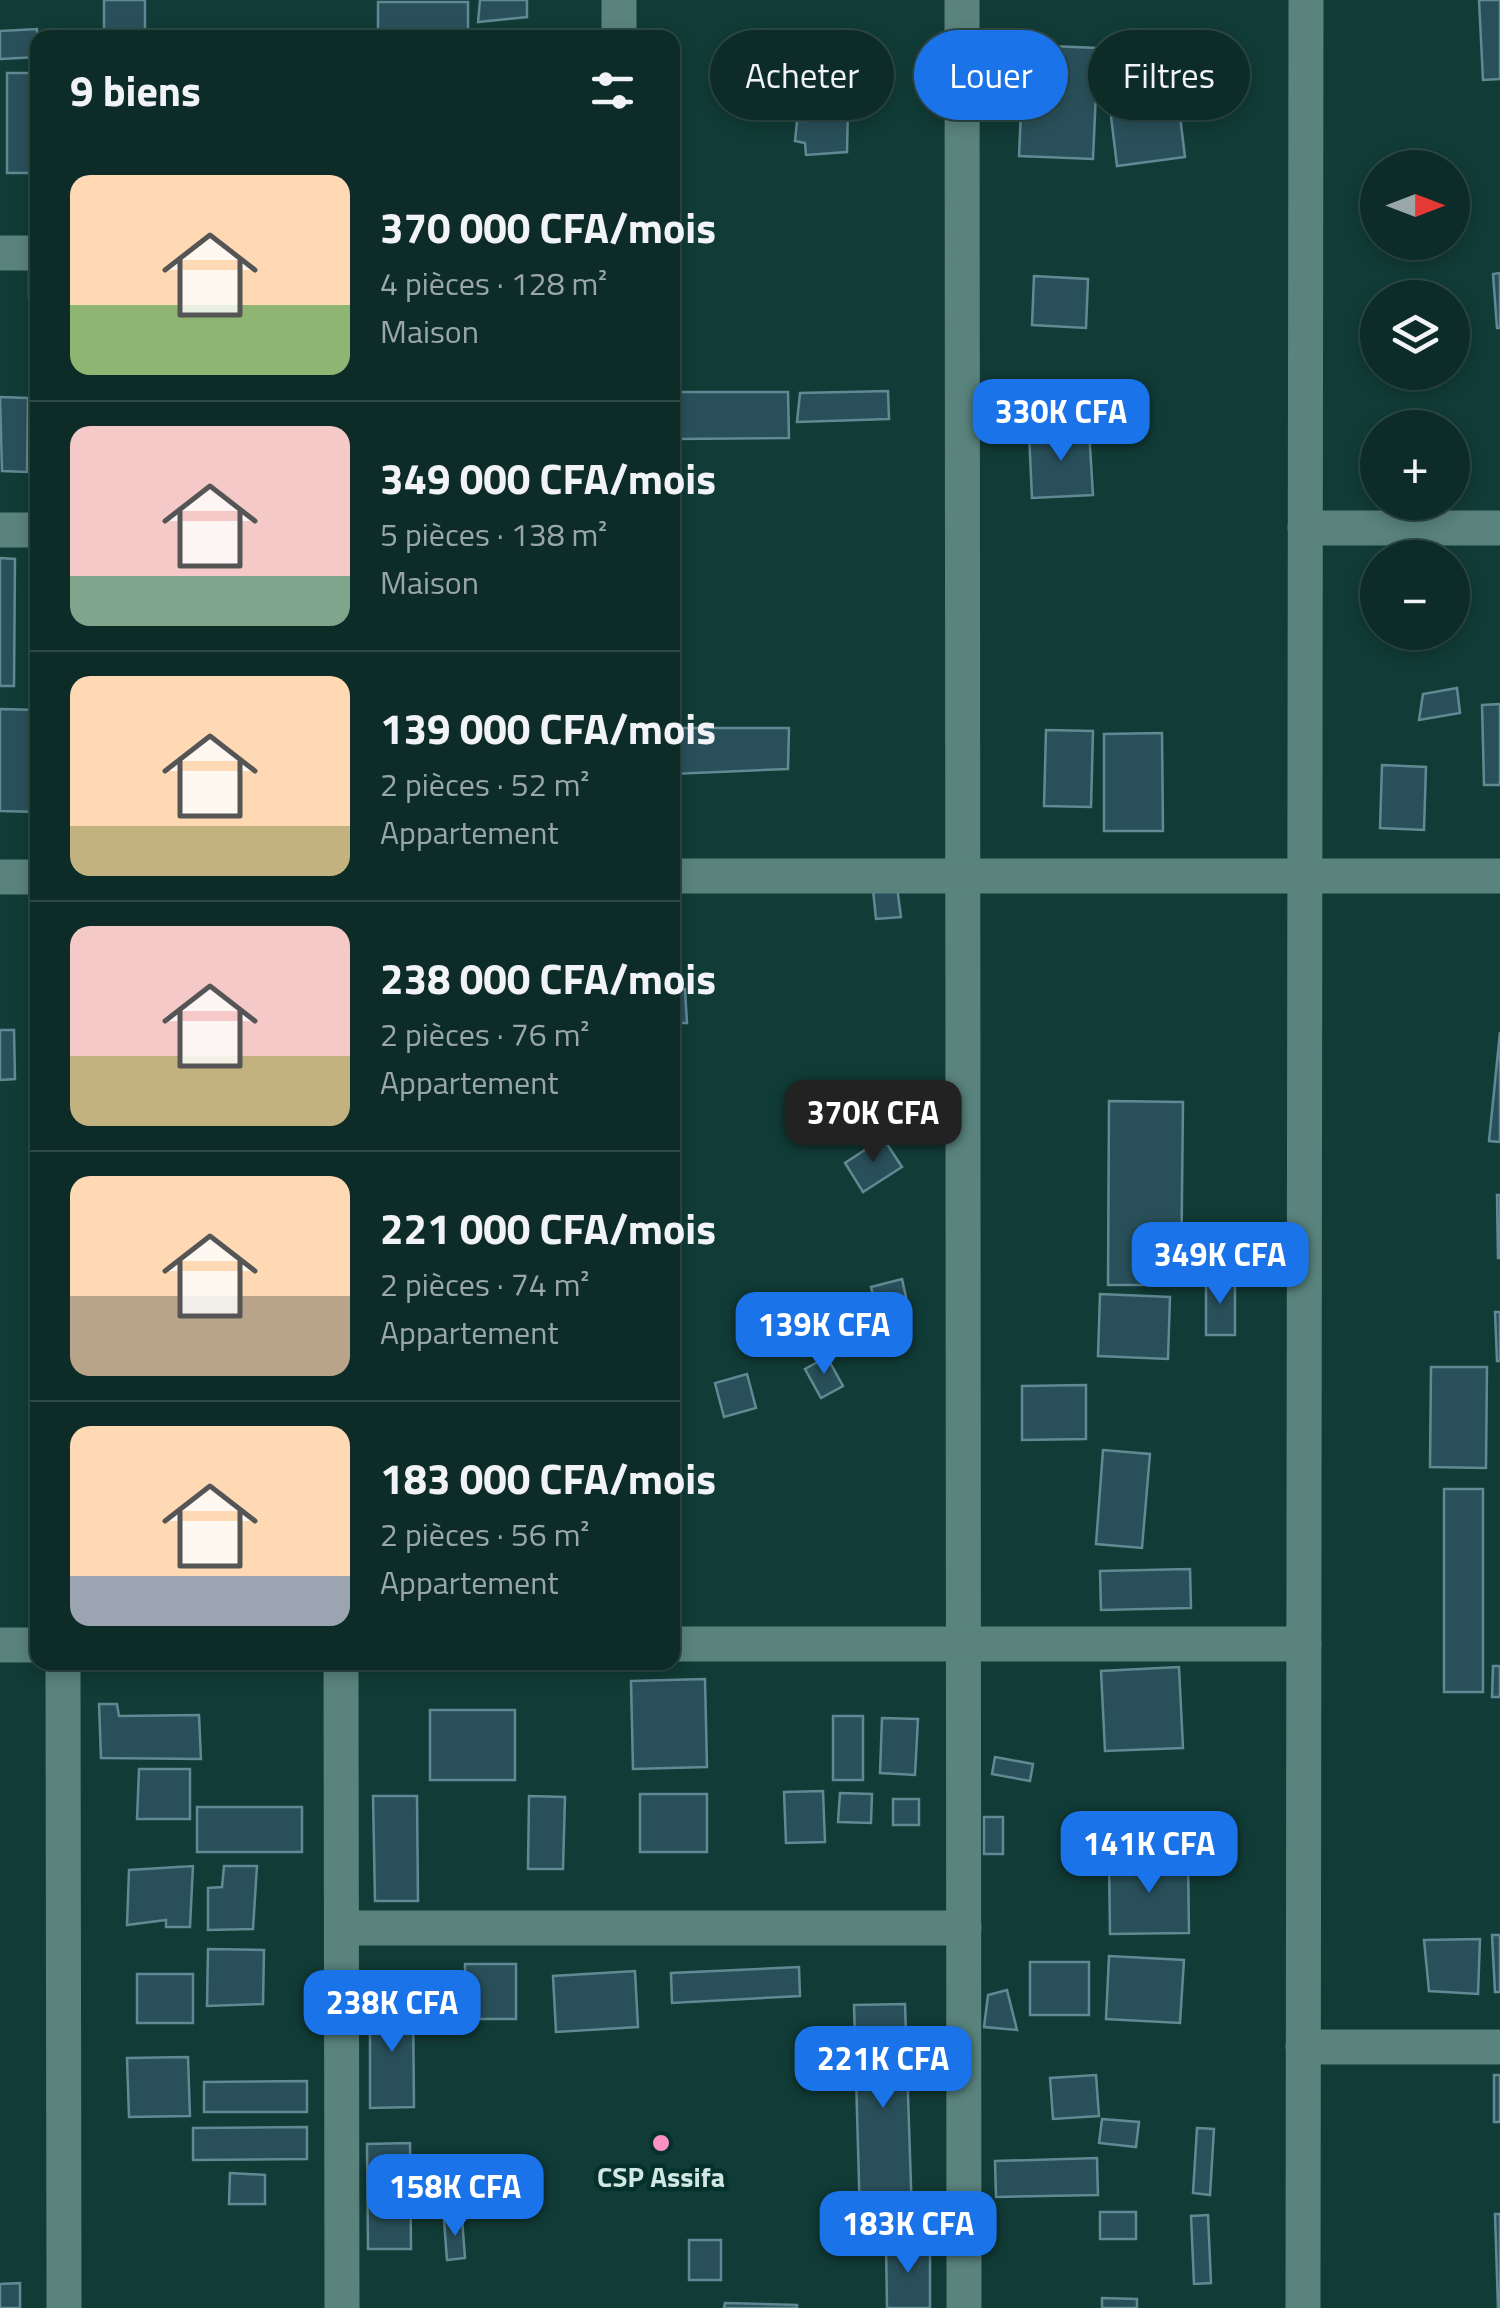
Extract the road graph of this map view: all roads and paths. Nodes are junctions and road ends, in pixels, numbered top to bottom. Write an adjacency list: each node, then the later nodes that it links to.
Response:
1 (619, 0): 4 (street)
2 (962, 0): 12 (street)
3 (1306, 0): 7 (street)
4 (619, 30)
5 (0, 252): 6 (street)
6 (30, 252)
7 (1305, 528): 8 (street); 13 (street)
8 (1500, 528)
9 (0, 530): 10 (street)
10 (30, 530)
11 (680, 876): 12 (street)
12 (963, 876): 13 (street); 18 (street)
13 (1305, 876): 14 (street); 19 (street)
14 (1500, 876)
15 (0, 877): 16 (street)
16 (30, 877)
17 (680, 1644): 18 (street)
18 (963, 1644): 19 (street); 25 (street)
19 (1304, 1644): 26 (street)
20 (0, 1645): 21 (street)
21 (30, 1645)
22 (63, 1670): 28 (street)
23 (341, 1670): 24 (street)
24 (342, 1928): 25 (street); 29 (street)
25 (964, 1928): 30 (street)
26 (1303, 2047): 27 (street); 31 (street)
27 (1500, 2047)
28 (64, 2308)
29 (342, 2308)
30 (964, 2308)
31 (1303, 2308)

